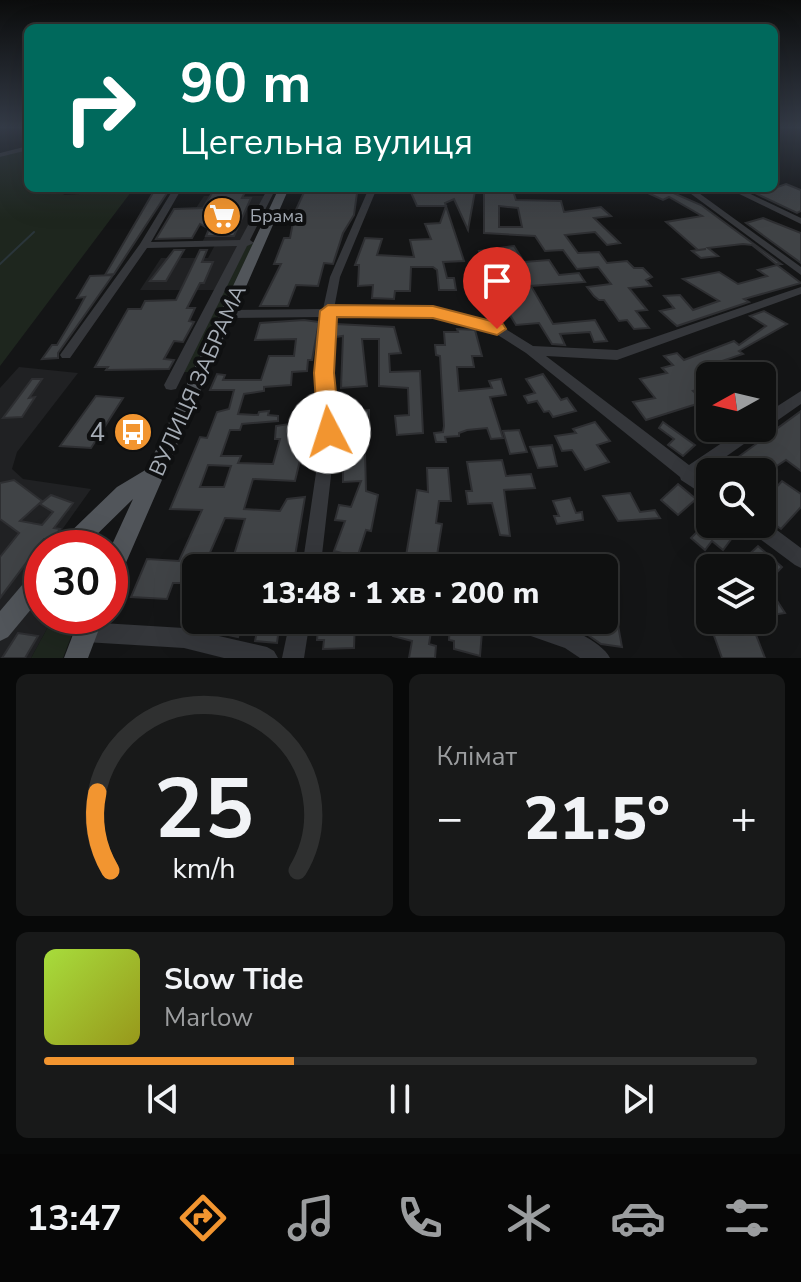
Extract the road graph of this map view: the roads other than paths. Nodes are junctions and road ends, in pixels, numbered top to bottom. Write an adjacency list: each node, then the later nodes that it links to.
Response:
1 (176, 192): 10 (street)
2 (271, 192): 7 (street)
3 (281, 192): 7 (main road, ВУЛИЦЯ ЗАБРАМА)
4 (371, 192): 15 (street)
5 (692, 192): 11 (street)
6 (739, 192): 8 (street)
7 (268, 208): 9 (main road, ВУЛИЦЯ ЗАБРАМА)
8 (801, 221)
9 (251, 243): 10 (street); 12 (street); 13 (main road, ВУЛИЦЯ ЗАБРАМА)
10 (144, 245): 18 (street)
11 (801, 272)
12 (223, 285): 13 (street); 19 (street)
13 (240, 285): 16 (main road, ВУЛИЦЯ ЗАБРАМА)
14 (801, 290): 17 (street)
15 (328, 311): 16 (street); 17 (street); 29 (street)
16 (227, 314): 23 (main road, ВУЛИЦЯ ЗАБРАМА)
17 (530, 350): 24 (street)
18 (66, 355)
19 (171, 385)
20 (801, 397): 21 (street)
21 (776, 414)
22 (735, 442): 24 (street)
23 (154, 475): 26 (main road); 27 (main road, ВУЛИЦЯ ЗАБРАМА)
24 (687, 475): 25 (street)
25 (696, 481)
26 (87, 530)
27 (128, 533)
28 (773, 538): 30 (street)
29 (313, 554)
30 (801, 559)
31 (24, 600): 32 (main road)
32 (0, 629)
33 (128, 630): 38 (street)
34 (84, 634): 37 (main road)
35 (297, 634): 39 (street)
36 (553, 634): 40 (street)
37 (76, 658)
38 (267, 658)
39 (293, 658)
40 (599, 658)

